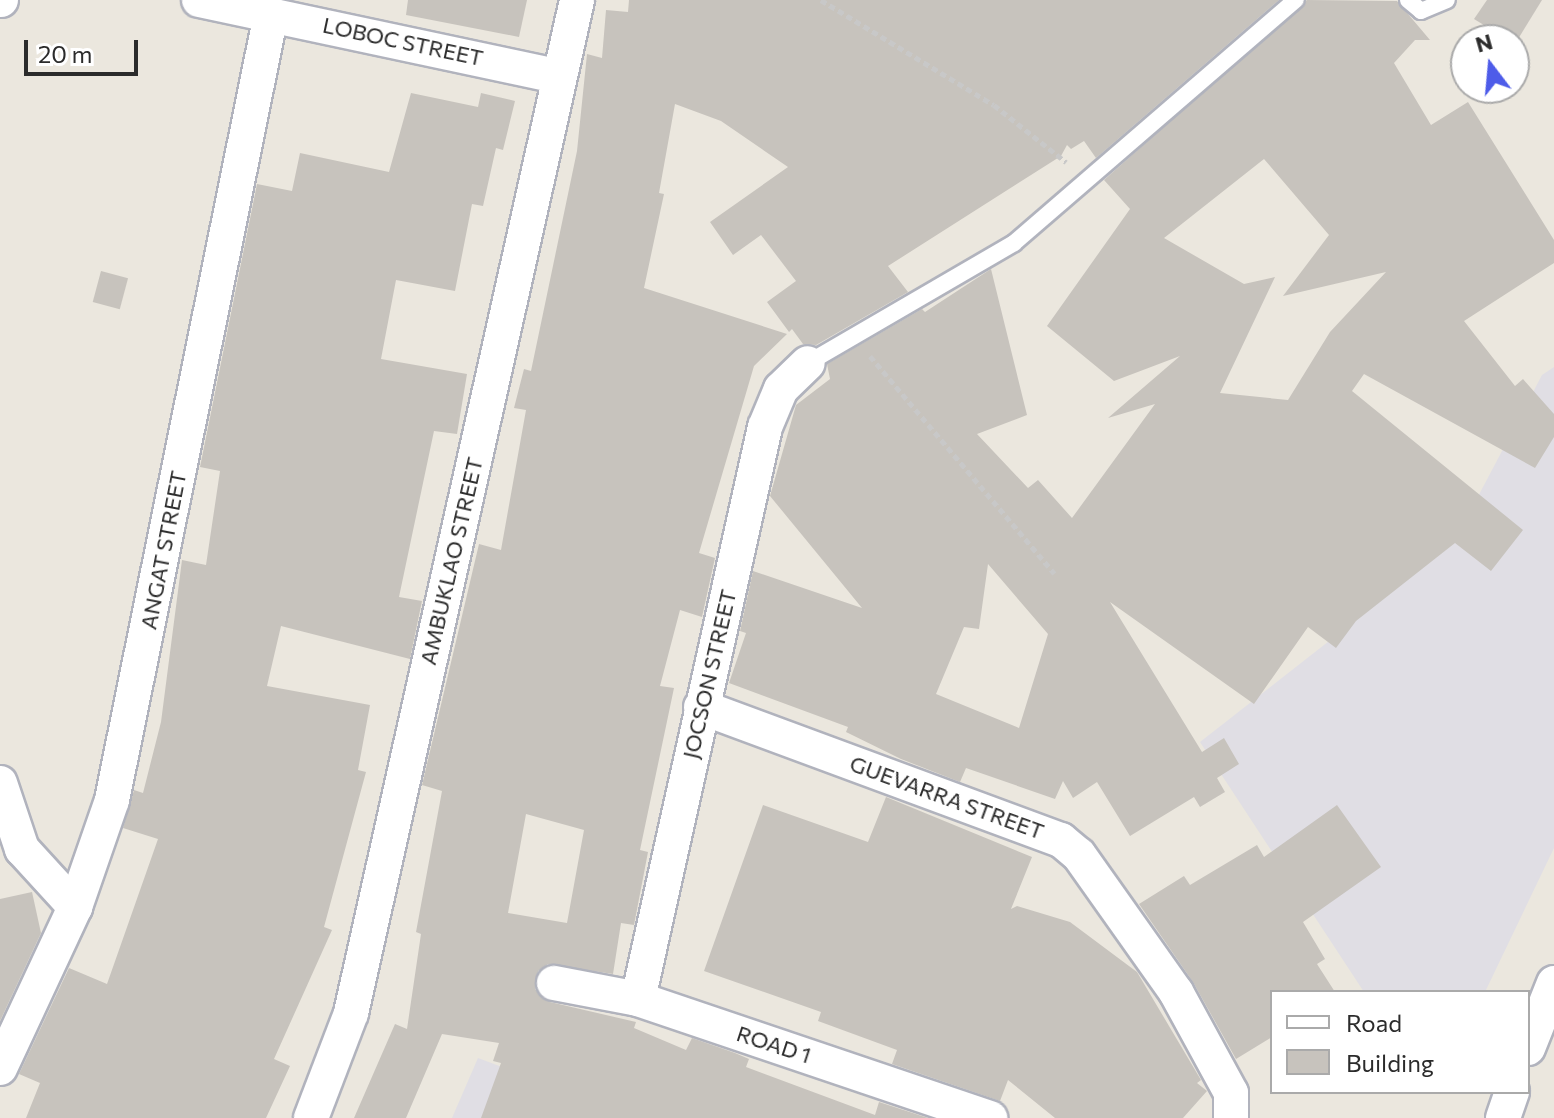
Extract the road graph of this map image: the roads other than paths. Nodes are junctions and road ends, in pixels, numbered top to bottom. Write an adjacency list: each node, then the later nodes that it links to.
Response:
1 (199, 0): 6 (street, LOBOC STREET)
2 (577, 0): 7 (street, AMBUKLAO STREET)
3 (1296, 0): 8 (lane)
4 (1408, 0): 5 (lane)
5 (1447, 0)
6 (271, 14): 7 (street, LOBOC STREET); 11 (street, ANGAT STREET)
7 (558, 76): 18 (street, AMBUKLAO STREET)
8 (808, 363): 9 (street, JOCSON STREET)
9 (701, 707): 14 (street, JOCSON STREET); 20 (street, GUEVARRA STREET)
10 (0, 783): 11 (street)
11 (75, 907): 16 (street, ANGAT STREET)
12 (554, 983): 14 (street, ROAD 1)
13 (1554, 983): 15 (street)
14 (638, 999): 19 (street, ROAD 1)
15 (1530, 1043)
16 (0, 1068)
17 (1511, 1094): 21 (street)
18 (311, 1118)
19 (990, 1118)
20 (1231, 1118)
21 (1503, 1118)

